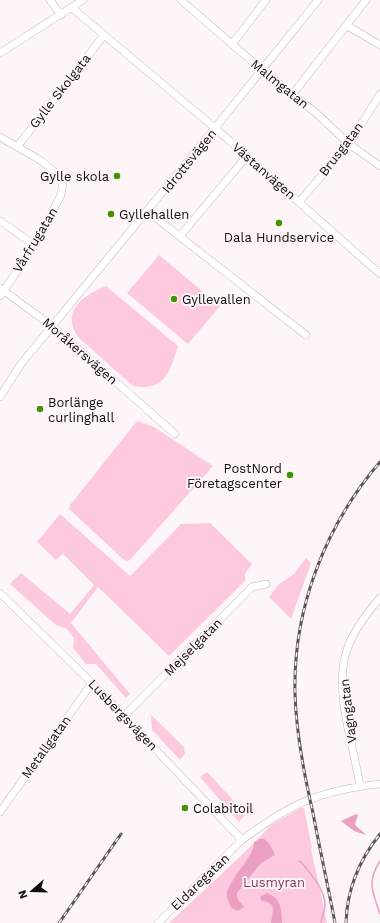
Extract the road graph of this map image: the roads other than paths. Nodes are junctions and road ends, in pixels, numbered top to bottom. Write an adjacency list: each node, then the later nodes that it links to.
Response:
1 (50, 0): 8 (street)
2 (83, 0): 7 (street)
3 (181, 0): 11 (street, Malmgatan)
4 (266, 0): 11 (street)
5 (318, 0): 14 (street, Idrottsvägen)
6 (366, 0): 9 (street)
7 (72, 8): 8 (street); 10 (street, Västanvägen)
8 (61, 15): 13 (street)
9 (346, 25): 12 (street); 16 (street)
10 (104, 35): 17 (street, Västanvägen); 20 (street, Gylle Skolgata)
11 (232, 44): 14 (street, Malmgatan)
12 (380, 45)
13 (0, 53)
14 (262, 70): 16 (street, Malmgatan); 17 (street, Idrottsvägen)
15 (380, 94): 19 (street, Brusgatan)
16 (292, 95): 19 (street, Malmgatan)
17 (215, 128): 21 (street, Västanvägen); 24 (street, Idrottsvägen)
18 (0, 137): 20 (street)
19 (348, 144): 22 (street, Malmgatan); 23 (street, Brusgatan)
20 (17, 146): 27 (street, Vårfrugatan)
21 (247, 156): 23 (street, Västanvägen); 26 (street)
22 (380, 166)
23 (300, 202): 28 (street, Västanvägen)
24 (147, 211): 26 (street); 30 (street, Idrottsvägen)
25 (0, 221): 27 (street)
26 (180, 236): 31 (street)
27 (35, 245): 29 (street, Vårfrugatan)
28 (379, 271)
29 (1, 291): 30 (street, Moråkersvägen)
30 (52, 326): 32 (street, Idrottsvägen); 33 (street, Moråkersvägen)
31 (306, 335)
32 (0, 397)
33 (174, 434)
34 (266, 584): 38 (street, Mejselgatan)
35 (0, 593): 37 (street, Lusbergsvägen)
36 (380, 598): 40 (street, Vagngatan)
37 (92, 683): 38 (street, Lusbergsvägen); 41 (street, Metallgatan)
38 (124, 716): 42 (street, Lusbergsvägen)
39 (380, 784): 40 (street, Eldaregatan)
40 (360, 786): 42 (street, Eldaregatan)
41 (0, 812)
42 (242, 840): 43 (street, Eldaregatan)
43 (158, 923)

